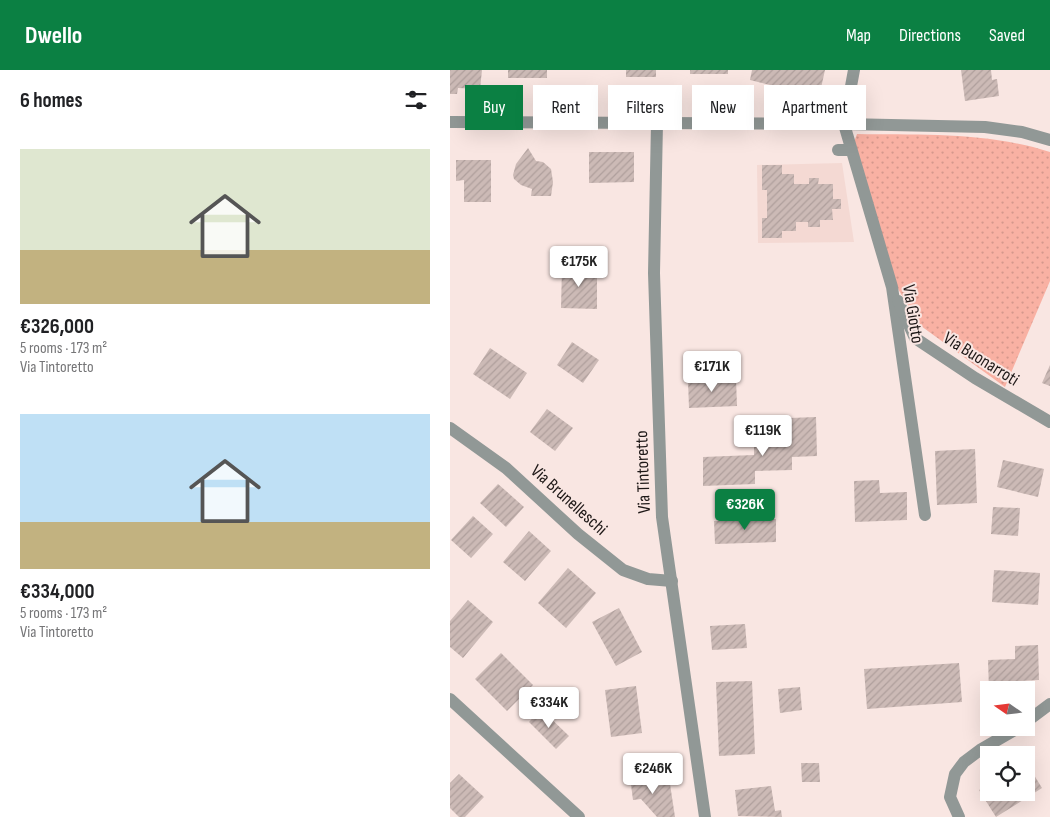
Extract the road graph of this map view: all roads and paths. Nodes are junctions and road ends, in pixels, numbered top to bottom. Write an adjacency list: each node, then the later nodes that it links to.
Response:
1 (854, 70): 2 (street)
2 (851, 85)
3 (450, 122): 4 (street)
4 (608, 123)
5 (682, 123): 6 (street)
6 (764, 124)
7 (866, 124): 10 (street)
8 (657, 130): 15 (street, Via Tintoretto)
9 (844, 130): 11 (street, Via Giotto)
10 (1050, 140)
11 (892, 287): 12 (street, Via Buonarroti); 14 (street, Via Giotto)
12 (1050, 422)
13 (450, 428): 15 (street, Via Brunelleschi)
14 (925, 515)
15 (672, 582): 21 (street, Via Tintoretto)
16 (450, 699): 20 (street)
17 (1050, 704): 18 (street)
18 (1035, 715)
19 (1005, 736): 22 (street)
20 (579, 817)
21 (705, 817)
22 (959, 817)

